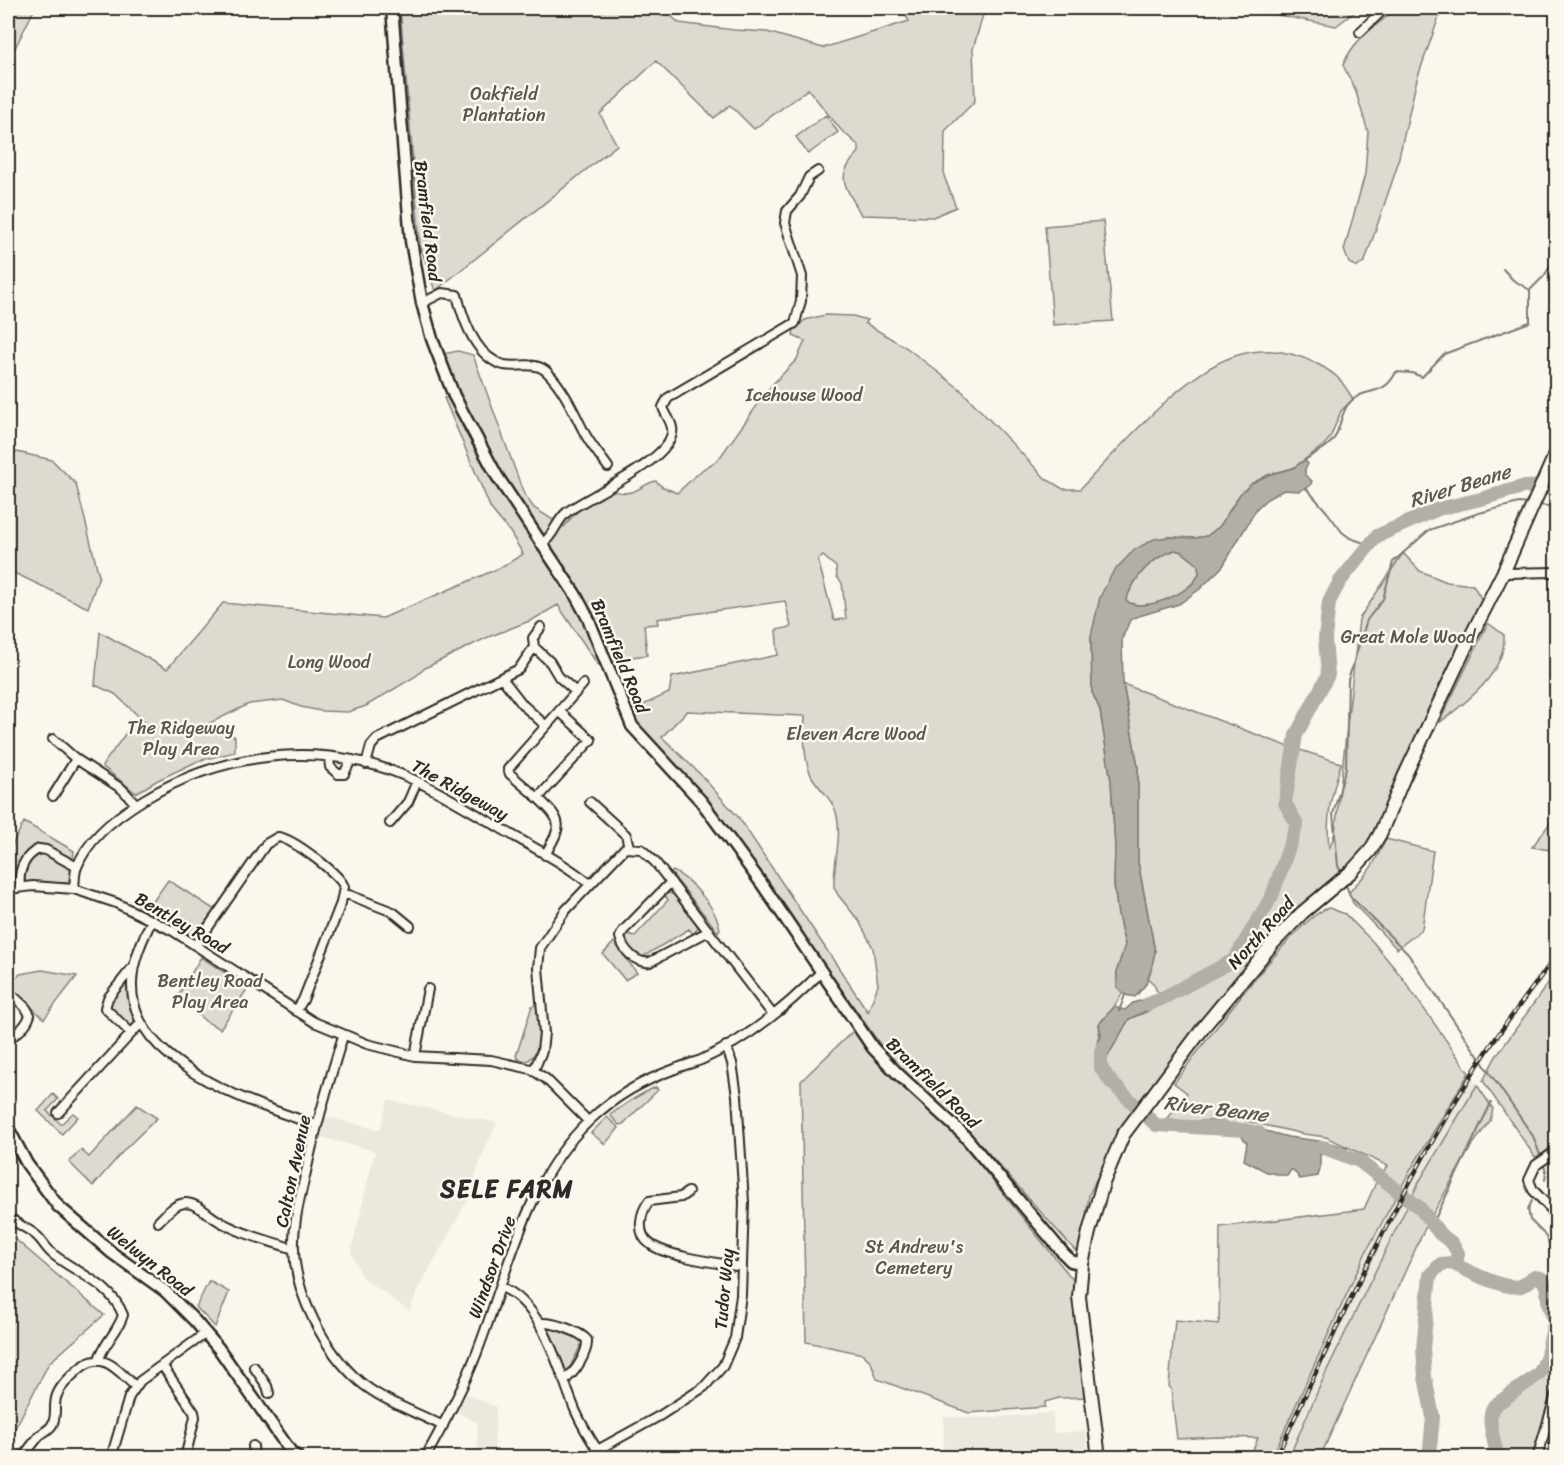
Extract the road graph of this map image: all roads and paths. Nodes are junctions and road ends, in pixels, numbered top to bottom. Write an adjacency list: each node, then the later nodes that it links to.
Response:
1 (392, 8): 5 (street, Bramfield Road)
2 (1384, 8): 3 (street)
3 (1360, 32)
4 (818, 171): 8 (street)
5 (422, 303): 7 (street); 8 (street, Bramfield Road)
6 (1557, 453): 10 (main road, North Road)
7 (608, 467)
8 (542, 544): 43 (street, Bramfield Road)
9 (1557, 572): 10 (street)
10 (1503, 573): 65 (main road, North Road)
11 (541, 627): 12 (street)
12 (534, 647): 13 (street); 15 (street)
13 (502, 678): 17 (street); 22 (street)
14 (583, 684): 15 (street)
15 (576, 692): 16 (street)
16 (559, 711): 17 (street); 25 (street)
17 (546, 726): 25 (street)
18 (53, 739): 20 (street)
19 (329, 757): 21 (street, The Ridgeway); 21 (street); 27 (street, The Ridgeway)
20 (76, 759): 24 (street); 27 (street)
21 (351, 760): 22 (street, The Ridgeway)
22 (366, 764): 23 (street, The Ridgeway)
23 (417, 781): 28 (street); 30 (street, The Ridgeway)
24 (53, 796)
25 (538, 798): 30 (street)
26 (590, 802): 29 (street)
27 (136, 804): 31 (street, The Ridgeway)
28 (390, 823)
29 (629, 847): 32 (street); 33 (street)
30 (545, 855): 33 (street, The Ridgeway)
31 (77, 867): 34 (street); 36 (street, The Ridgeway)
32 (670, 882): 40 (street); 40 (street)
33 (590, 884): 54 (street)
34 (20, 887): 35 (street, Bentley Road); 36 (street, Bentley Road)
35 (8, 889)
36 (74, 889): 38 (street, Bentley Road)
37 (344, 893): 39 (street); 41 (street); 46 (street)
38 (152, 920): 41 (street, Bentley Road); 42 (street)
39 (410, 926)
40 (709, 931): 47 (street)
41 (196, 945): 46 (street, Bentley Road)
42 (134, 966): 48 (street); 49 (street)
43 (822, 971): 47 (street, Windsor Drive); 65 (street, Bramfield Road)
44 (428, 989): 53 (street)
45 (8, 992): 51 (street)
46 (296, 1011): 50 (street, Bentley Road)
47 (773, 1015): 52 (street, Windsor Drive)
48 (141, 1023): 49 (street); 57 (street)
49 (131, 1033): 55 (street)
50 (344, 1036): 53 (street, Bentley Road); 57 (street, Calton Avenue)
51 (8, 1038)
52 (726, 1046): 56 (street, Windsor Drive); 66 (street, Tudor Way)
53 (415, 1056): 54 (street, Bentley Road)
54 (534, 1070): 56 (street, Bentley Road)
55 (58, 1113)
56 (588, 1121): 67 (street, Windsor Drive)
57 (317, 1125): 64 (street, Calton Avenue)
58 (8, 1128): 69 (street, Welwyn Road)
59 (1556, 1151): 63 (street)
60 (687, 1192): 66 (street)
61 (8, 1216): 70 (street)
62 (158, 1222): 64 (street)
63 (1557, 1225)
64 (294, 1249): 79 (street, Calton Avenue)
65 (1082, 1264): 89 (main road, North Road)
66 (742, 1267): 81 (street, Tudor Way)
67 (501, 1287): 68 (street); 79 (street, Windsor Drive)
68 (541, 1323): 74 (street); 74 (street)
69 (206, 1333): 71 (street); 76 (street, Welwyn Road)
70 (99, 1359): 75 (street); 83 (street)
71 (162, 1365): 75 (street); 85 (street)
72 (254, 1367): 73 (street)
73 (261, 1378): 76 (street); 77 (street)
74 (564, 1380): 81 (street)
75 (136, 1387): 84 (street)
76 (245, 1388): 82 (street, Welwyn Road)
77 (269, 1393)
78 (1557, 1394): 90 (street)
79 (443, 1426): 87 (street, Windsor Drive)
80 (253, 1446): 86 (street)
81 (597, 1449): 88 (street, Tudor Way)
82 (293, 1456)
83 (22, 1458)
84 (111, 1458)
85 (185, 1458)
86 (254, 1458)
87 (426, 1458)
88 (583, 1458)
89 (1099, 1458)
90 (1537, 1458)

